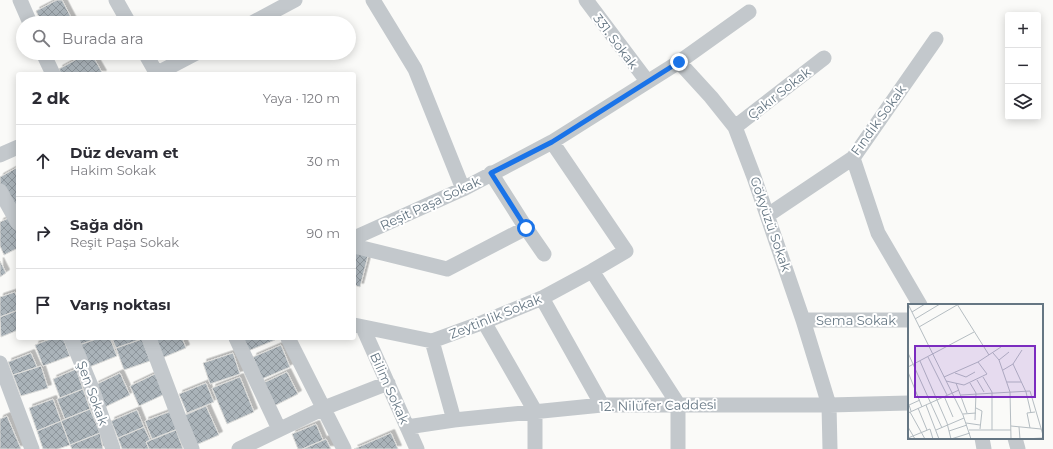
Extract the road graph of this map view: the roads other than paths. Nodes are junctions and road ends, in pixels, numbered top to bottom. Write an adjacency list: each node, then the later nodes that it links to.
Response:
1 (20, 0): 7 (street)
2 (116, 0): 8 (street)
3 (295, 0): 9 (street)
4 (373, 0): 26 (street)
5 (586, 0): 19 (street, 331. Sokak)
6 (748, 12): 15 (street, Reşit Paşa Sokak)
7 (27, 16)
8 (125, 16)
9 (265, 16)
10 (936, 39): 24 (street, Fındık Sokak)
11 (824, 58): 20 (street, Çakır Sokak)
12 (46, 60): 16 (street)
13 (149, 60): 17 (street)
14 (183, 60): 18 (street)
15 (679, 62): 19 (street, Reşit Paşa Sokak); 20 (street, Gökyüzü Sokak)
16 (52, 72)
17 (155, 72)
18 (160, 72)
19 (646, 81): 21 (street, Reşit Paşa Sokak)
20 (735, 127): 28 (street, Gökyüzü Sokak)
21 (552, 142): 25 (street, Reşit Paşa Sokak); 34 (street, Zeytinlik Sokak)
22 (16, 148): 23 (street)
23 (0, 155)
24 (853, 158): 28 (street, Fındık Sokak); 36 (street)
25 (491, 173): 26 (street, Reşit Paşa Sokak); 30 (street)
26 (463, 189): 31 (street, Reşit Paşa Sokak)
27 (0, 191): 29 (street)
28 (768, 215): 37 (street, Gökyüzü Sokak)
29 (16, 219)
30 (526, 228): 32 (street); 33 (street)
31 (356, 237)
32 (356, 246)
33 (544, 254)
34 (592, 271): 35 (street, Zeytinlik Sokak); 49 (street)
35 (542, 298): 39 (street, Zeytinlik Sokak); 50 (street)
36 (919, 304)
37 (804, 320): 38 (street, Sema Sokak); 51 (street, Gökyüzü Sokak)
38 (908, 320)
39 (484, 322): 45 (street, Zeytinlik Sokak); 53 (street)
40 (359, 327): 45 (street, Zeytinlik Sokak); 47 (street, Bilim Sokak)
41 (73, 340): 61 (street, Şen Sokak)
42 (150, 340): 62 (street)
43 (237, 340): 56 (street)
44 (289, 340): 52 (street)
45 (432, 342): 54 (street)
46 (0, 363): 60 (street)
47 (388, 383): 52 (street); 55 (street, Bilim Sokak)
48 (908, 403): 51 (street, 12. Nilüfer Caddesi)
49 (678, 404): 50 (street, 12. Nilüfer Caddesi); 51 (street, 12. Nilüfer Caddesi); 67 (street)
50 (602, 405): 53 (street, 12. Nilüfer Caddesi)
51 (829, 405): 68 (street, Gökyüzü Sokak)
52 (324, 408): 56 (street); 64 (street)
53 (536, 411): 54 (street, 12. Nilüfer Caddesi); 66 (street)
54 (454, 420): 55 (street, 12. Nilüfer Caddesi)
55 (407, 427): 65 (street, Bilim Sokak)
56 (279, 429): 59 (street)
57 (982, 439): 69 (street)
58 (1015, 439): 70 (street)
59 (261, 444): 63 (street)
60 (32, 449)
61 (113, 449)
62 (192, 449)
63 (239, 449)
64 (344, 449)
65 (417, 449)
66 (536, 449)
67 (678, 449)
68 (830, 449)
69 (984, 449)
70 (1018, 449)

